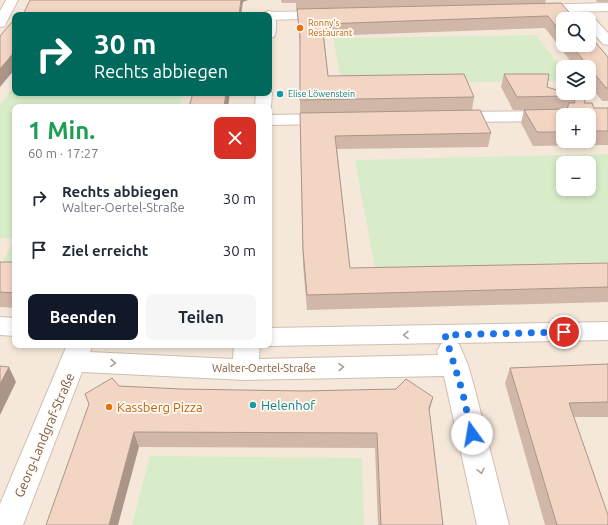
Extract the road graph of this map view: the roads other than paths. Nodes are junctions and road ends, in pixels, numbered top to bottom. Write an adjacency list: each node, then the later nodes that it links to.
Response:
1 (12, 0): 9 (street)
2 (572, 4): 3 (street); 4 (street); 5 (street)
3 (608, 7)
4 (527, 9)
5 (580, 12)
6 (272, 13): 7 (street)
7 (337, 15)
8 (12, 22): 9 (street)
9 (0, 23)
10 (596, 28): 11 (street)
11 (608, 41)
12 (556, 116): 13 (street)
13 (436, 118)
14 (342, 119): 15 (street)
15 (272, 120)
16 (0, 326): 17 (street)
17 (12, 327)
18 (608, 331): 19 (street)
19 (445, 335): 20 (street, one-way to 20); 23 (street)
20 (272, 337)
21 (77, 353): 22 (street, Walter-Oertel-Straße, one-way to 22); 24 (street, Georg-Landgraf-Straße)
22 (246, 357): 23 (street, Walter-Oertel-Straße, one-way to 23)
23 (455, 365): 25 (street, one-way to 25)
24 (6, 525)
25 (493, 525)

